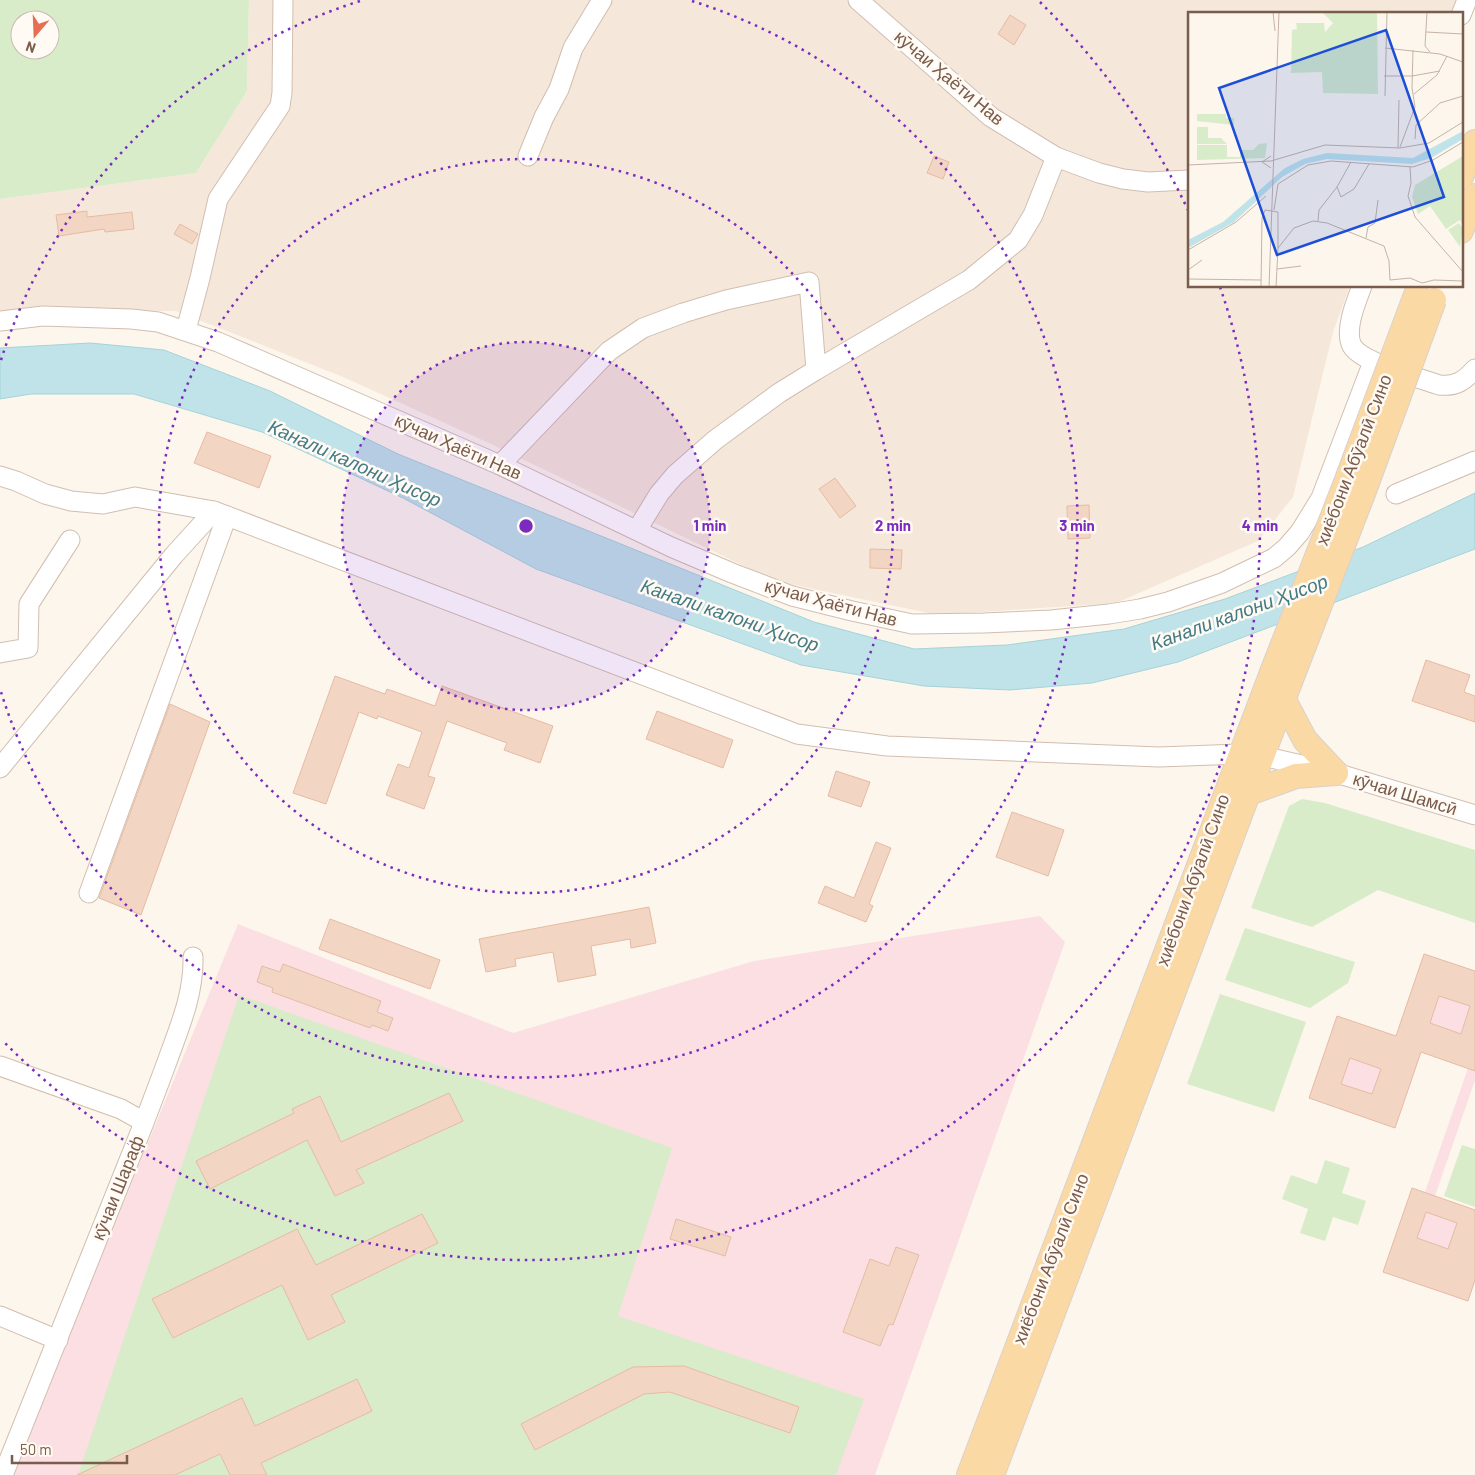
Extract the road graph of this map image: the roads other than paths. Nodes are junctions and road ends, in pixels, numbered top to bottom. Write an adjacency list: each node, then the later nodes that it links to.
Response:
1 (283, 0): 16 (street)
2 (602, 0): 7 (street)
3 (858, 0): 8 (street, кӯчаи Ҳаёти Нав)
4 (1467, 0): 5 (street)
5 (1462, 13)
6 (1475, 142): 9 (main road)
7 (528, 156)
8 (1056, 158): 10 (street, кӯчаи Ҳаёти Нав); 19 (street)
9 (1462, 175)
10 (1188, 180)
11 (1475, 196): 12 (main road)
12 (1462, 228)
13 (1361, 288): 17 (street)
14 (1428, 291): 28 (main road, хиёбони Абӯалӣ Сино, bridge)
15 (0, 322): 16 (street, кӯчаи Ҳаёти Нав)
16 (186, 330): 21 (street, кӯчаи Ҳаёти Нав)
17 (1373, 362): 18 (street); 25 (street, кӯчаи Ҳаёти Нав)
18 (1475, 368)
19 (816, 370): 21 (street); 25 (street)
20 (1475, 461): 23 (street)
21 (500, 465): 25 (street, кӯчаи Ҳаёти Нав)
22 (0, 476): 24 (street, кӯчаи Шамсӣ)
23 (1396, 494)
24 (220, 513): 29 (street, кӯчаи Шамсӣ); 30 (street); 34 (street)
25 (637, 530)
26 (70, 540): 27 (street)
27 (0, 653)
28 (1282, 686): 29 (main road, хиёбони Абӯалӣ Сино); 31 (main road)
29 (1251, 755): 31 (street, кӯчаи Шамсӣ); 32 (main road, хиёбони Абӯалӣ Сино); 41 (main road, хиёбони Абӯалӣ Сино)
30 (0, 768)
31 (1336, 773): 32 (main road); 33 (street, кӯчаи Шамсӣ)
32 (1249, 793): 42 (main road, хиёбони Абӯалӣ Сино)
33 (1475, 815)
34 (89, 893)
35 (193, 957): 37 (street)
36 (0, 1066): 37 (street, кӯчаи Шараф)
37 (144, 1122): 39 (street, кӯчаи Шараф)
38 (0, 1316): 39 (street)
39 (58, 1340): 40 (street, кӯчаи Шараф)
40 (3, 1475)
41 (969, 1475)
42 (992, 1475)

